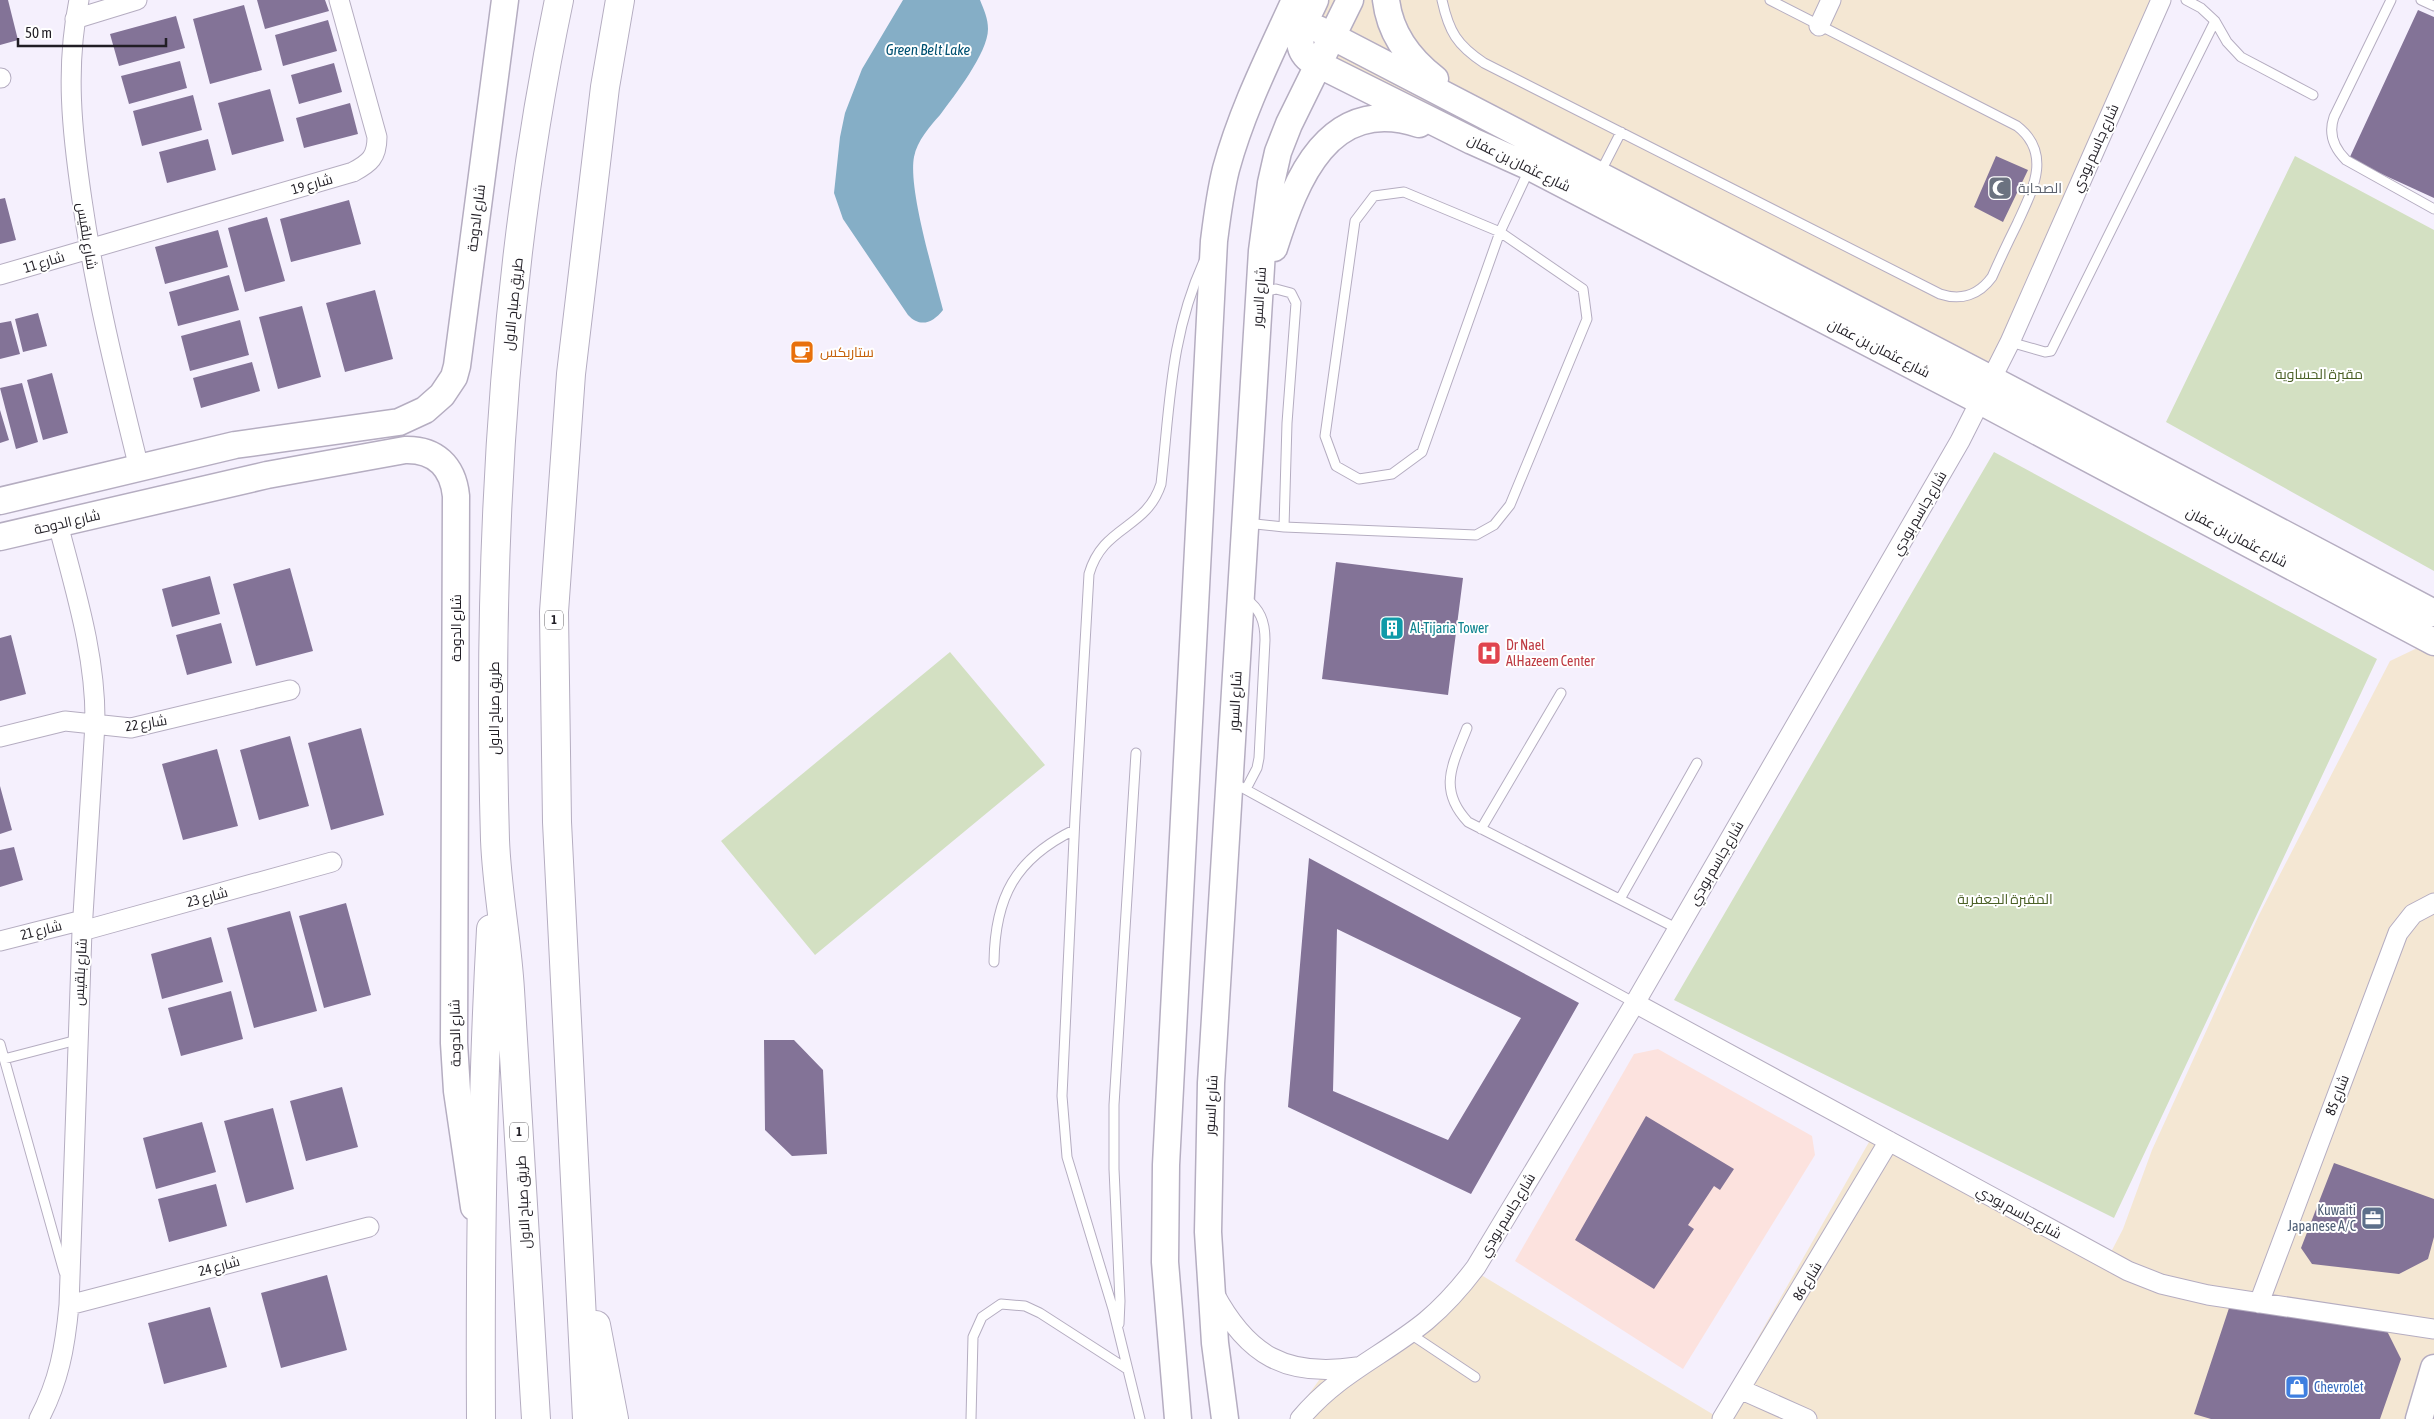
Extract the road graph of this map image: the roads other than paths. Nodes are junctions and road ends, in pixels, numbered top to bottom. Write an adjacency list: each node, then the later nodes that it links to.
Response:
1 (79, 0): 21 (street, شارع بلقيس)
2 (137, 0): 21 (street)
3 (339, 0): 39 (street, شارع 19)
4 (505, 0): 44 (street, شارع الدوحة)
5 (541, 0): 28 (highway)
6 (560, 0): 28 (highway, طريق صباح الاول / 1)
7 (620, 0): 29 (highway, 1)
8 (639, 0): 29 (highway)
9 (1295, 0): 26 (street)
10 (1315, 0): 24 (street)
11 (1350, 0): 25 (street, شارع السور)
12 (1386, 0): 31 (street)
13 (1442, 0): 32 (lane)
14 (1770, 0): 23 (lane)
15 (1831, 0): 23 (street)
16 (2186, 0): 22 (lane)
17 (2391, 0): 36 (lane)
18 (2421, 0): 20 (lane)
19 (2156, 2): 42 (street, شارع جاسم بودي)
20 (2434, 6)
21 (75, 19): 39 (street, شارع بلقيس)
22 (2215, 21): 30 (lane); 42 (lane)
23 (1820, 26): 32 (lane)
24 (1303, 28): 25 (street, شارع عثمان بن عفان); 26 (street); 27 (street, شارع عثمان بن عفان)
25 (1333, 35): 27 (street, شارع السور); 31 (street, شارع عثمان بن عفان)
26 (1268, 59): 38 (street)
27 (1318, 65): 33 (street, شارع عثمان بن عفان); 41 (street, شارع السور)
28 (541, 85): 64 (highway, طريق صباح الاول / 1)
29 (605, 87): 78 (highway, 1)
30 (2313, 95)
31 (1495, 122): 35 (street, شارع عثمان بن عفان)
32 (1621, 132): 35 (lane)
33 (1472, 141): 34 (street, شارع عثمان بن عفان); 41 (street)
34 (1530, 167): 37 (lane); 43 (street, شارع عثمان بن عفان)
35 (1599, 176): 43 (street, شارع عثمان بن عفان)
36 (2434, 209)
37 (1500, 232): 37 (lane); 50 (lane)
38 (1214, 241): 63 (lane); 98 (street)
39 (89, 248): 40 (street, شارع 11); 45 (street, شارع بلقيس)
40 (0, 275)
41 (1259, 294): 48 (street, شارع السور); 50 (lane)
42 (2010, 342): 43 (street, شارع جاسم بودي)
43 (1986, 390): 52 (street, شارع عثمان بن عفان); 53 (street, شارع عثمان بن عفان); 69 (street, شارع جاسم بودي)
44 (270, 441): 45 (street, شارع الدوحة); 46 (street)
45 (139, 468): 47 (street, شارع الدوحة)
46 (267, 475): 49 (street, شارع الدوحة); 79 (street, شارع الدوحة)
47 (0, 501)
48 (1246, 523): 50 (lane); 61 (street, شارع السور)
49 (58, 524): 51 (street, شارع الدوحة); 56 (street, شارع بلقيس)
50 (1284, 527)
51 (0, 537)
52 (2434, 613)
53 (2434, 642)
54 (290, 690): 56 (street, شارع 22)
55 (1561, 693): 62 (lane)
56 (95, 724): 58 (street, شارع 22); 68 (street, شارع بلقيس)
57 (1467, 728): 62 (lane)
58 (0, 737)
59 (1136, 753): 83 (lane)
60 (1697, 763): 66 (lane)
61 (1238, 785): 72 (lane); 80 (street, شارع السور)
62 (1481, 828): 66 (lane)
63 (1074, 830): 71 (lane); 83 (lane)
64 (495, 846): 79 (highway); 93 (highway, طريق صباح الاول / 1)
65 (332, 862): 68 (street, شارع 23)
66 (1620, 899): 69 (lane)
67 (2434, 903): 82 (street, شارع 85)
68 (82, 926): 70 (street, شارع 21); 73 (street, شارع بلقيس)
69 (1678, 929): 72 (street, شارع جاسم بودي)
70 (0, 941)
71 (994, 962)
72 (1635, 1004): 76 (street, شارع جاسم بودي); 85 (street, شارع جاسم بودي)
73 (77, 1040): 75 (lane); 81 (street, شارع بلقيس)
74 (0, 1044): 75 (lane)
75 (4, 1059): 81 (lane)
76 (1890, 1141): 82 (street, شارع جاسم بودي); 90 (street, شارع 86)
77 (369, 1227): 81 (street, شارع 24)
78 (578, 1243): 94 (highway, 1); 95 (highway)
79 (480, 1250): 92 (highway)
80 (1210, 1286): 86 (street, شارع جاسم بودي); 99 (street, شارع السور)
81 (69, 1298): 91 (street, شارع بلقيس)
82 (2259, 1303): 84 (street, شارع جاسم بودي)
83 (1118, 1329): 88 (lane)
84 (2434, 1330)
85 (1409, 1333): 86 (street, شارع جاسم بودي); 89 (lane)
86 (1357, 1367): 100 (street, شارع جاسم بودي)
87 (2434, 1368): 103 (street)
88 (1127, 1369): 96 (lane); 97 (lane)
89 (1475, 1377)
90 (1742, 1390): 101 (street, شارع 86); 102 (street)
91 (39, 1419)
92 (481, 1419)
93 (536, 1419)
94 (587, 1419)
95 (614, 1419)
96 (972, 1419)
97 (1140, 1419)
98 (1178, 1419)
99 (1225, 1419)
100 (1300, 1419)
101 (1722, 1419)
102 (1807, 1419)
103 (2419, 1419)

